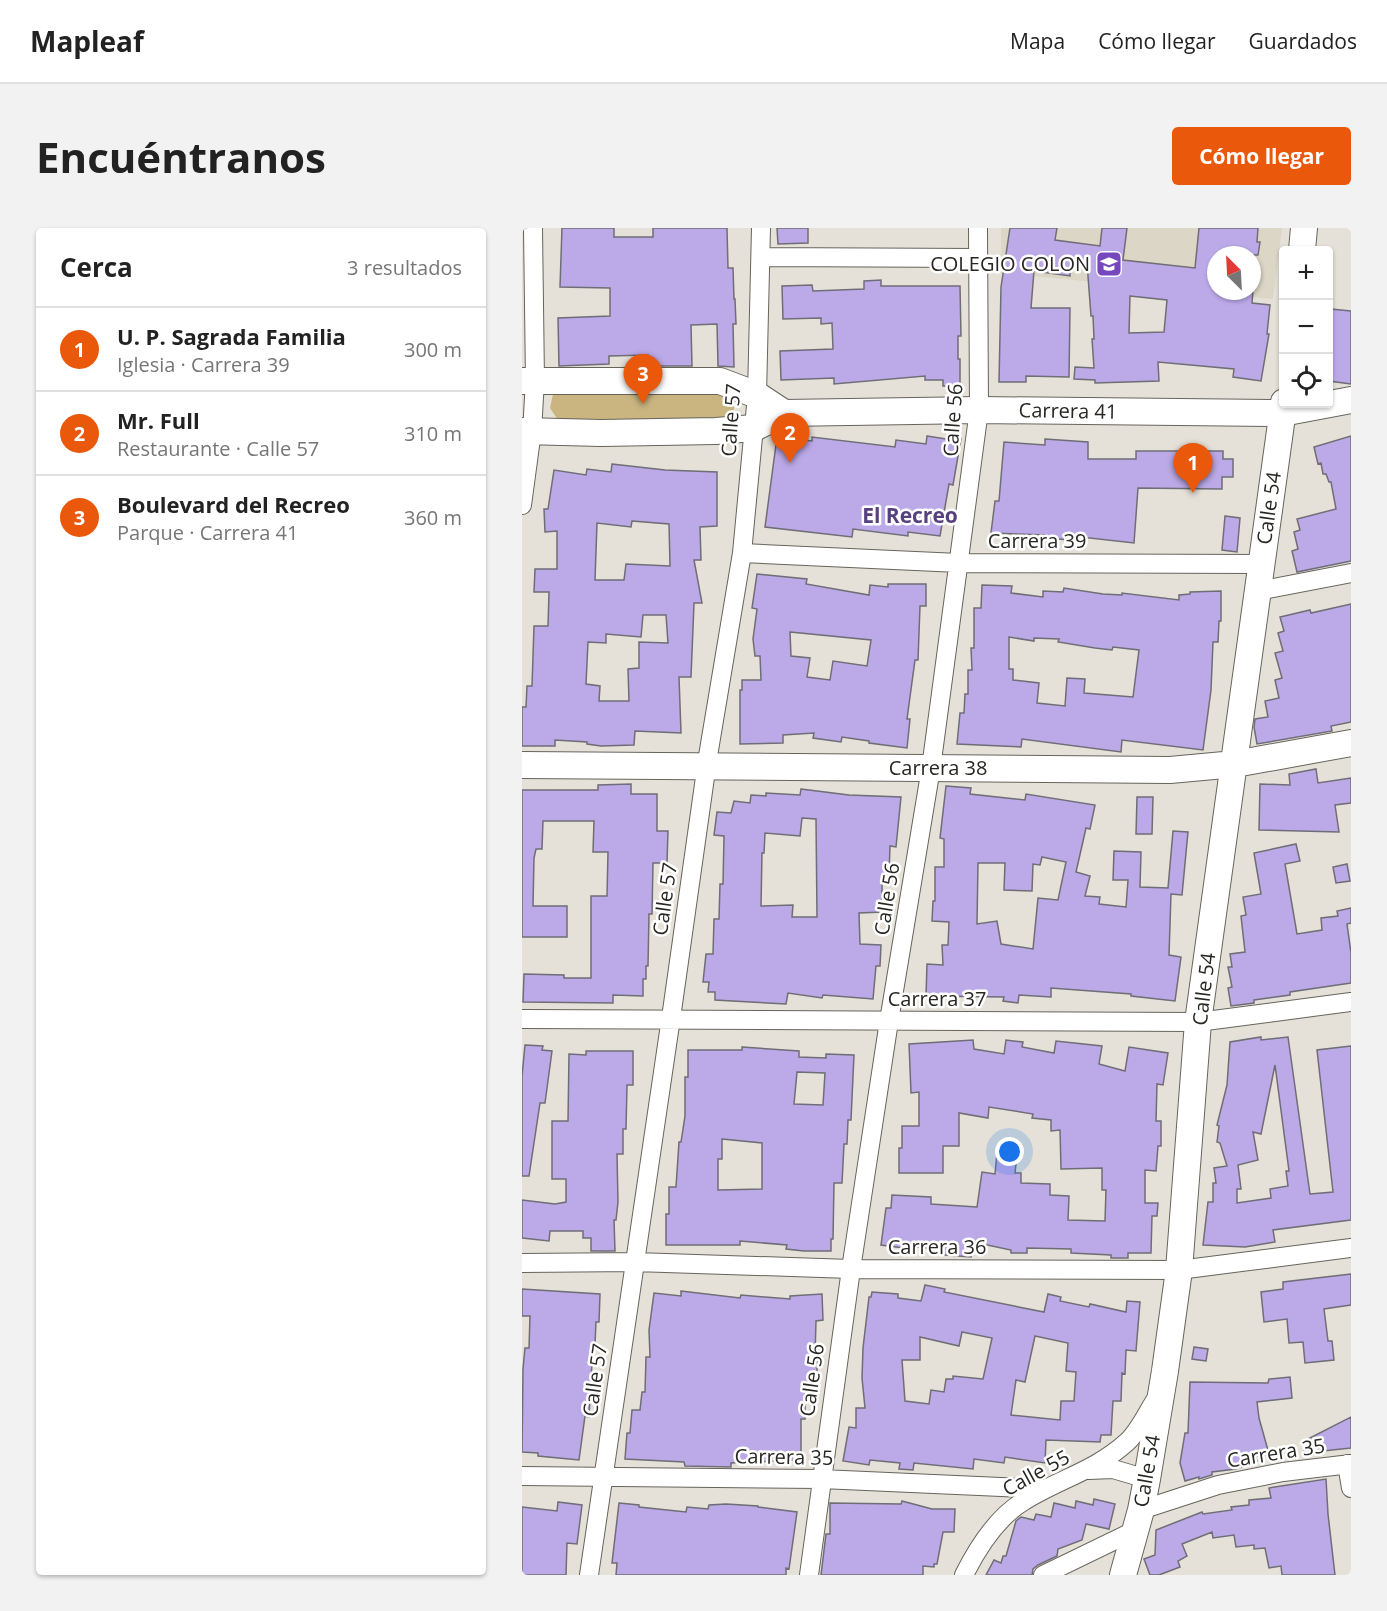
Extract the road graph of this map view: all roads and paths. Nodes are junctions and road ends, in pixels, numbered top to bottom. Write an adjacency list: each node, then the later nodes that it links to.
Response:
1 (533, 228): 8 (street)
2 (761, 228): 6 (street, Calle 57)
3 (978, 228): 7 (street, Calle 56)
4 (1304, 228): 5 (street)
5 (1302, 246)
6 (762, 257): 7 (street); 9 (street, Calle 57)
7 (978, 258): 13 (street, Calle 56)
8 (528, 381): 9 (street); 16 (street)
9 (757, 395): 14 (street); 15 (street, Calle 57)
10 (1351, 400): 11 (street, Carrera 41)
11 (1333, 402)
12 (1283, 408): 13 (street, Carrera 41); 20 (street, Calle 54)
13 (979, 410): 14 (street, Carrera 41); 19 (street, Calle 56)
14 (784, 413): 15 (street, Carrera 41)
15 (754, 428): 16 (street, Carrera 41); 18 (street, Calle 57)
16 (527, 431): 17 (street)
17 (522, 505)
18 (742, 553): 19 (street, Carrera 39); 26 (street, Calle 57)
19 (959, 563): 20 (street, Carrera 39); 27 (street, Calle 56)
20 (1261, 564): 22 (street, Calle 54)
21 (1351, 573): 22 (street)
22 (1258, 591): 24 (street, Calle 54)
23 (1351, 743): 24 (street, Carrera 38)
24 (1235, 764): 27 (street, Carrera 38); 32 (street, Calle 54)
25 (522, 765): 26 (street, Carrera 38)
26 (706, 766): 27 (street, Carrera 38); 30 (street, Calle 57)
27 (931, 768): 31 (street, Calle 56)
28 (1351, 1002): 32 (street, Carrera 37)
29 (522, 1020): 30 (street, Carrera 37)
30 (671, 1020): 31 (street, Carrera 37); 34 (street, Calle 57)
31 (889, 1021): 32 (street, Carrera 37); 36 (street, Calle 56)
32 (1198, 1022): 37 (street, Calle 54)
33 (1351, 1248): 37 (street, Carrera 36)
34 (635, 1262): 35 (street, Carrera 36); 36 (street, Carrera 36); 42 (street, Calle 57)
35 (522, 1263)
36 (851, 1269): 37 (street, Carrera 36); 43 (street, Calle 56)
37 (1179, 1270): 38 (street, Calle 54)
38 (1161, 1390): 40 (street, Calle 55); 44 (street, Calle 54)
39 (1349, 1464): 45 (street); 47 (street, Carrera 35)
40 (1089, 1470): 44 (street, Calle 55); 46 (street, Calle 55)
41 (522, 1476): 42 (street, Carrera 35)
42 (604, 1477): 43 (street, Carrera 35); 48 (street, Calle 57)
43 (821, 1479): 46 (street, Carrera 35); 49 (street, Calle 56)
44 (1147, 1479): 47 (street, Calle 54)
45 (1351, 1488)
46 (1045, 1489): 50 (street, Calle 55)
47 (1138, 1520): 51 (street, Carrera 35); 52 (street, Calle 54)
48 (589, 1575)
49 (809, 1575)
50 (964, 1575)
51 (1043, 1575)
52 (1123, 1575)

